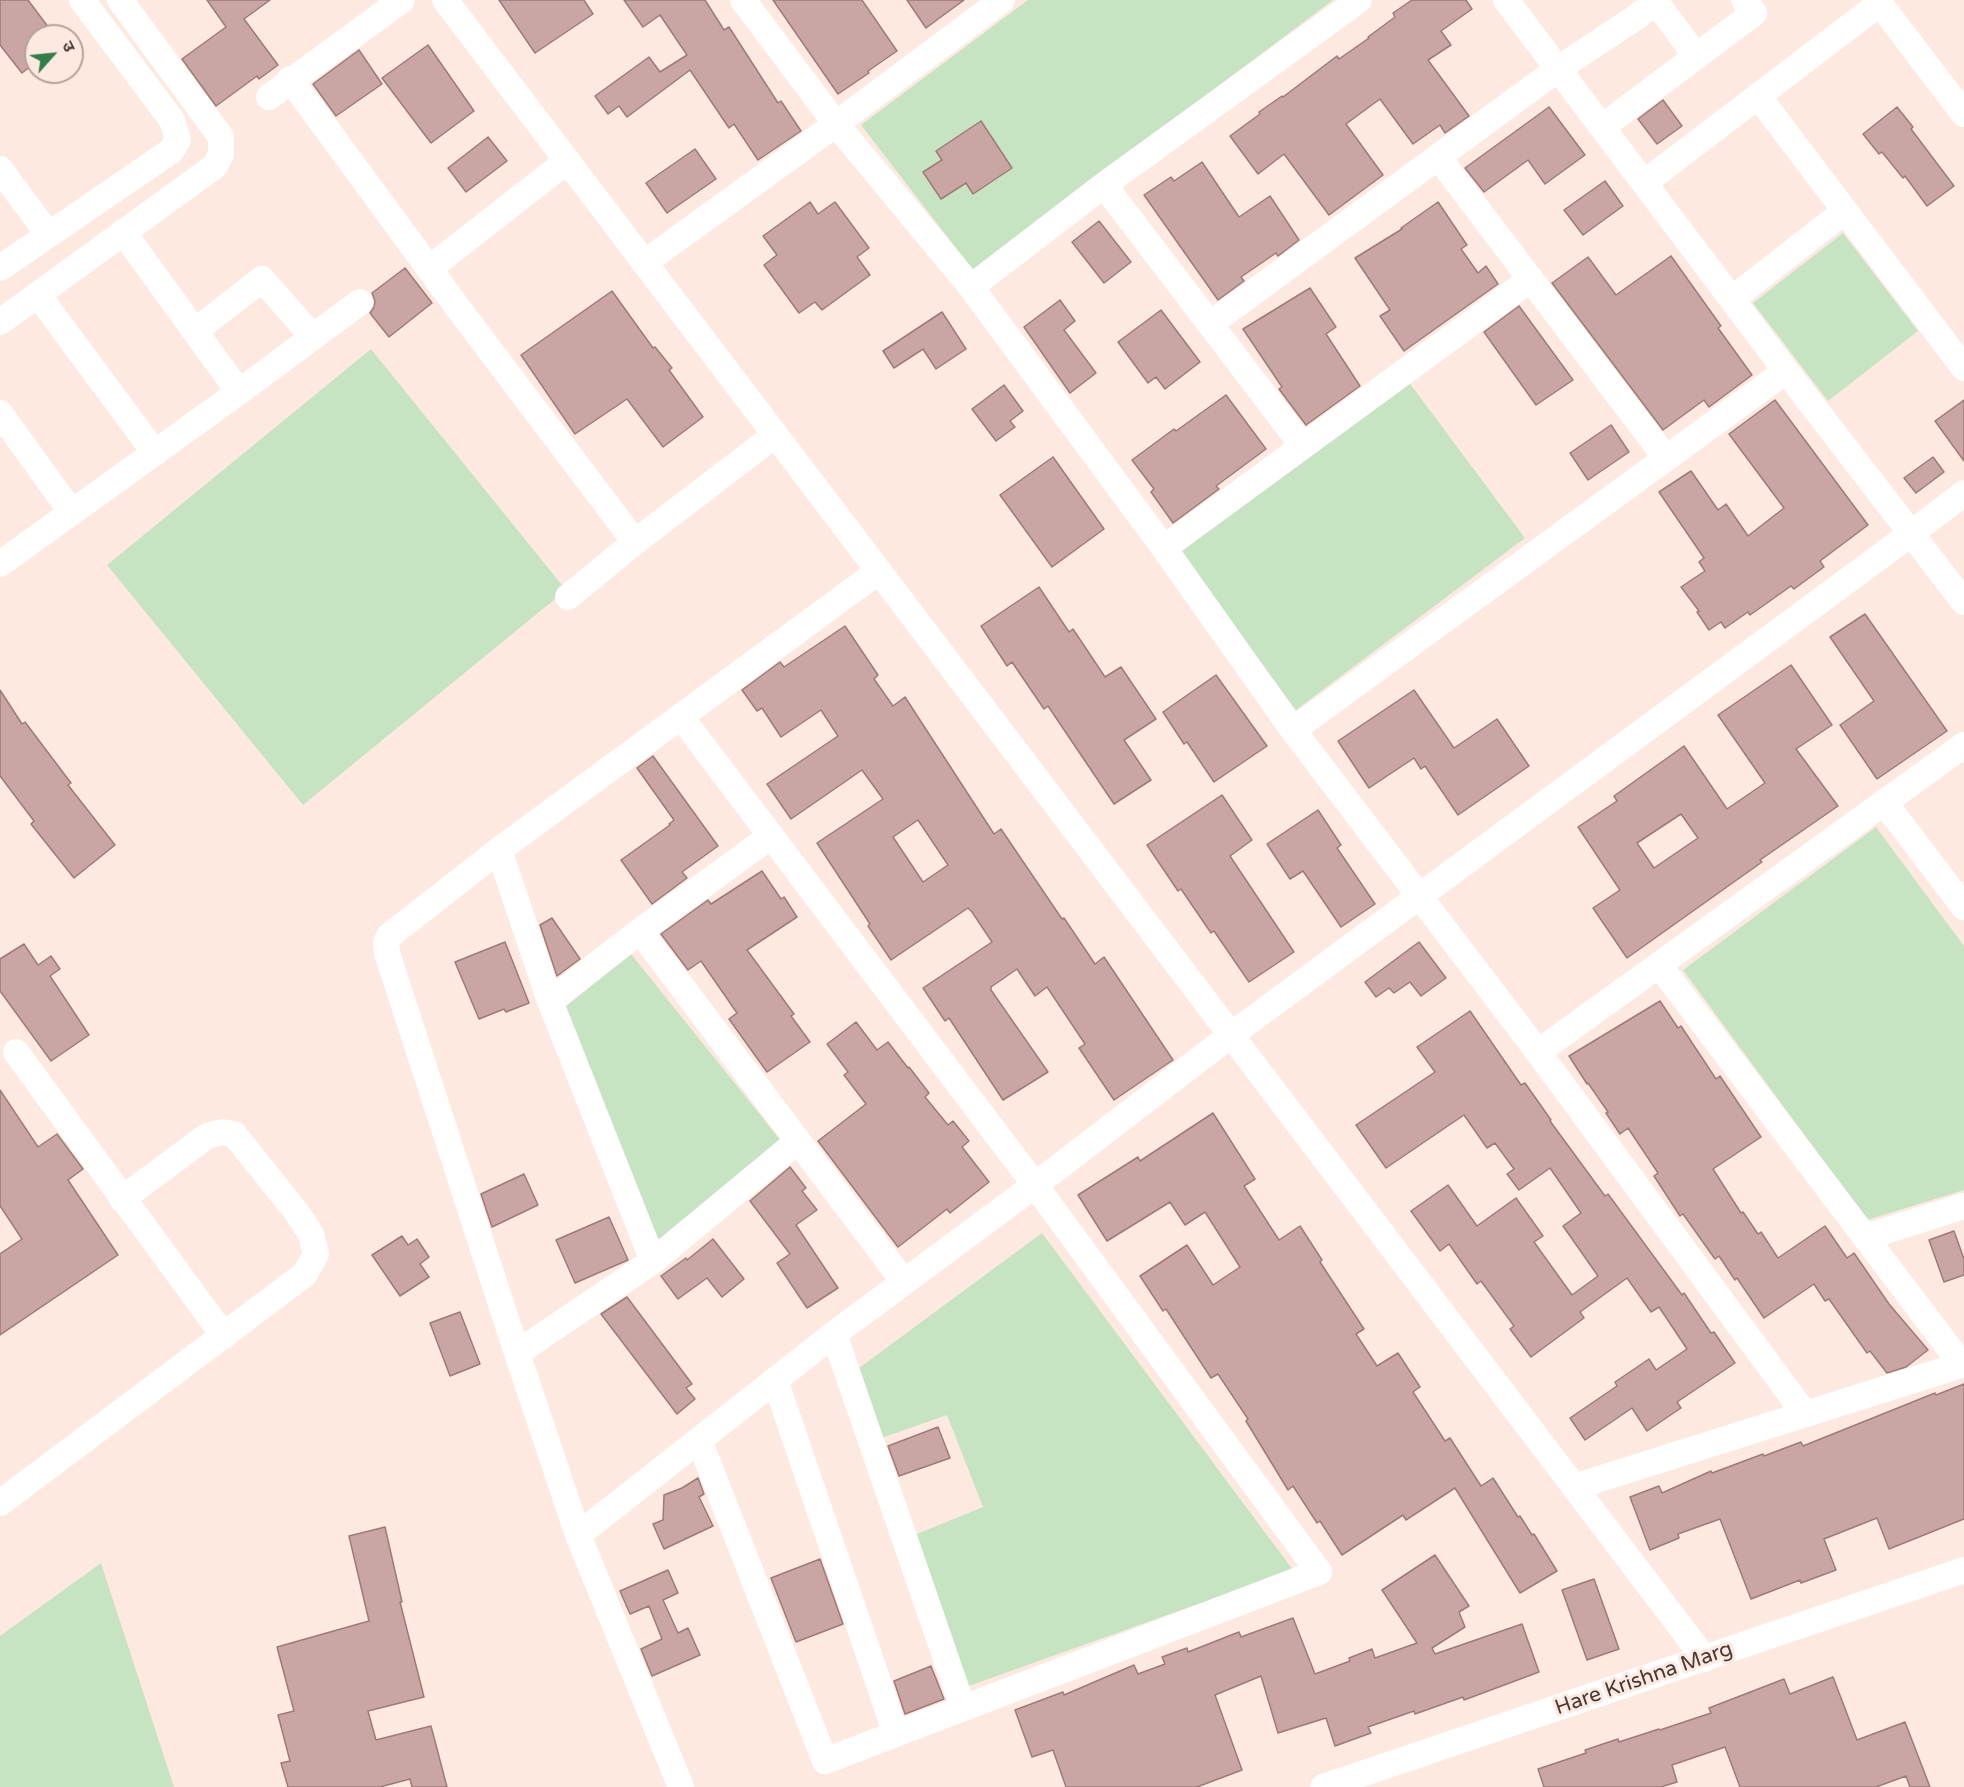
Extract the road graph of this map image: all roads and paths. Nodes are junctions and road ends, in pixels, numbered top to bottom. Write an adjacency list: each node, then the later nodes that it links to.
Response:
1 (82, 0): 27 (street)
2 (402, 0): 14 (street)
3 (445, 0): 21 (street)
4 (742, 0): 18 (street)
5 (1002, 0): 18 (street)
6 (1359, 0): 24 (street)
7 (1506, 0): 13 (street)
8 (1744, 0): 12 (street)
9 (1656, 1): 12 (street); 13 (street)
10 (1878, 2): 15 (street); 17 (street)
11 (132, 4): 26 (street)
12 (1696, 56): 19 (street)
13 (1558, 69): 19 (street); 20 (street)
14 (291, 79): 16 (street); 29 (street)
15 (1758, 96): 23 (street); 25 (street)
16 (269, 97)
17 (1964, 114)
18 (836, 124): 28 (street); 32 (street)
19 (1602, 127): 23 (street)
20 (1438, 157): 31 (street); 37 (street)
21 (567, 161): 28 (street); 29 (street)
22 (0, 169): 27 (street)
23 (1644, 183): 34 (street)
24 (1104, 184): 32 (street); 37 (street)
25 (1845, 211): 34 (street); 40 (street)
26 (123, 232): 33 (street); 38 (street)
27 (48, 234): 30 (street)
28 (644, 262): 44 (street)
29 (430, 267): 51 (street)
30 (0, 268)
31 (1531, 279): 45 (street); 47 (street)
32 (971, 287): 52 (street)
33 (38, 295): 36 (street); 46 (street)
34 (1732, 299): 41 (street)
35 (360, 302): 39 (street)
36 (0, 322)
37 (1210, 324): 45 (street)
38 (195, 331): 39 (street); 42 (street)
39 (313, 337): 42 (street)
40 (1964, 368)
41 (1786, 370): 47 (street); 50 (street)
42 (239, 392): 46 (street)
43 (0, 413): 49 (street)
44 (775, 435): 51 (street); 54 (street)
45 (1303, 446): 52 (street)
46 (155, 453): 49 (street)
47 (1666, 458): 58 (street)
48 (1964, 493): 50 (street)
49 (72, 513): 53 (street)
50 (1912, 533): 56 (street); 63 (street)
51 (636, 542): 55 (street)
52 (1164, 549): 58 (street)
53 (0, 564)
54 (879, 571): 57 (street); 68 (street)
55 (568, 597)
56 (1964, 602)
57 (681, 717): 61 (street); 62 (street)
58 (1293, 730): 63 (street)
59 (1964, 745): 60 (street)
60 (1884, 802): 64 (street); 66 (street)
61 (771, 836): 65 (street); 72 (street)
62 (499, 850): 67 (street); 80 (street)
63 (1421, 896): 68 (street); 70 (street)
64 (1964, 907)
65 (640, 931): 67 (street); 71 (street)
66 (1659, 965): 70 (street); 75 (street)
67 (550, 1001): 76 (street)
68 (1231, 1035): 72 (street); 85 (street)
69 (16, 1052): 73 (street)
70 (1538, 1052): 83 (street)
71 (798, 1141): 76 (street); 77 (street)
72 (1035, 1185): 77 (street); 90 (street)
73 (122, 1199): 79 (street); 79 (street)
74 (1964, 1206): 75 (street)
75 (1866, 1237): 81 (street)
76 (653, 1261): 80 (street)
77 (904, 1282): 78 (street)
78 (834, 1334): 82 (street); 90 (street)
79 (224, 1336): 86 (street)
80 (517, 1353): 87 (street)
81 (1963, 1364): 83 (street)
82 (775, 1380): 84 (street); 91 (street)
83 (1805, 1414): 85 (street)
84 (699, 1440): 87 (street); 91 (street)
85 (1574, 1487): 89 (street)
86 (0, 1503)
87 (578, 1535): 93 (street)
88 (1964, 1570): 89 (street, Hare Krishna Marg)
89 (1704, 1659): 92 (street, Hare Krishna Marg)
90 (963, 1708): 91 (street)
91 (896, 1734)
92 (1354, 1782): 94 (street, Hare Krishna Marg)
93 (681, 1787)
94 (1323, 1787)

